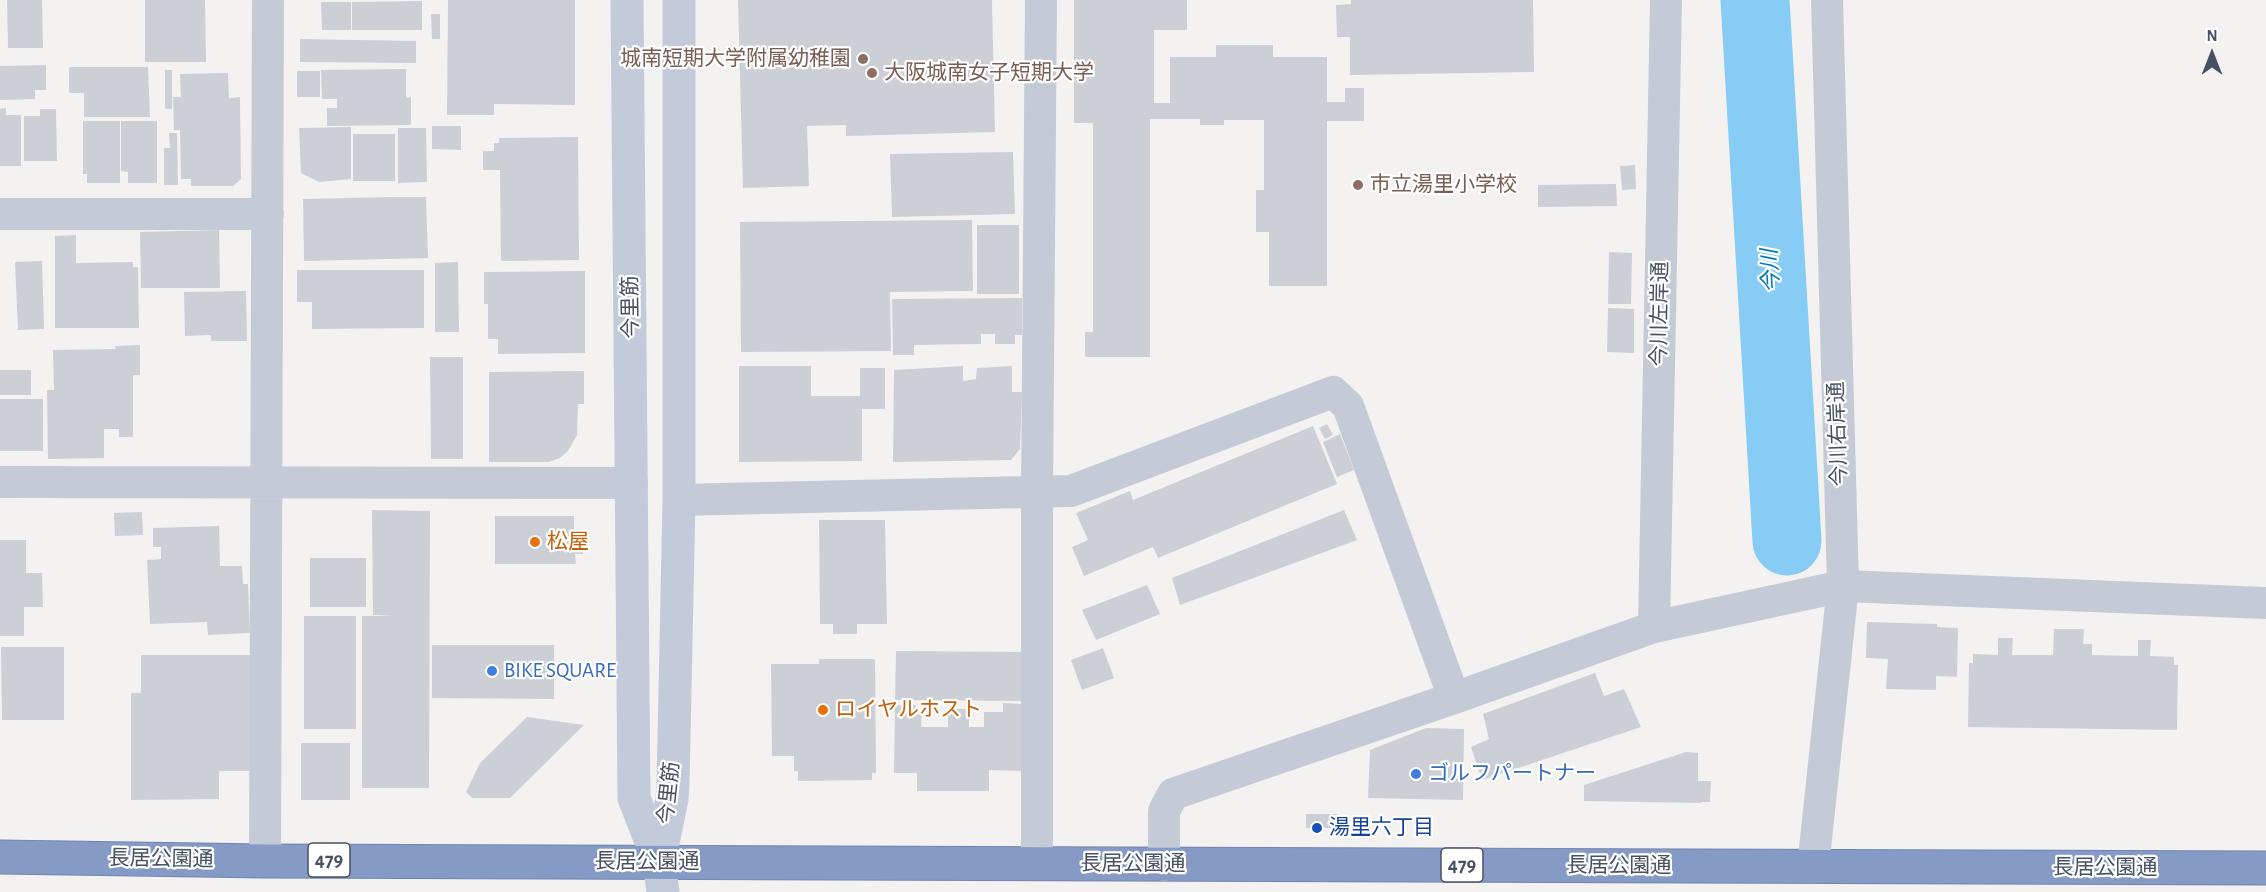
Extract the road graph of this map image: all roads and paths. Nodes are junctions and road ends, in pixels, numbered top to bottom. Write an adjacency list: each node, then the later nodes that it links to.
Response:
1 (268, 0): 7 (street)
2 (627, 0): 11 (street, 今里筋)
3 (679, 0): 13 (street, 今里筋)
4 (1041, 0): 12 (street)
5 (1666, 0): 16 (street, 今川左岸通)
6 (1827, 0): 14 (street, 今川右岸通)
7 (268, 213): 8 (street); 10 (street)
8 (0, 214)
9 (0, 482): 10 (street)
10 (267, 482): 11 (street); 19 (street)
11 (632, 483): 24 (street, 今里筋)
12 (1037, 491): 13 (street); 17 (street); 20 (street)
13 (679, 500): 24 (street, 今里筋)
14 (1843, 586): 15 (street); 16 (street); 22 (street, 今川右岸通)
15 (2266, 603)
16 (1654, 627): 17 (street)
17 (1454, 698): 21 (street)
18 (0, 857): 19 (highway, 長居公園通 / 479)
19 (265, 861): 24 (highway, 長居公園通 / 479)
20 (1037, 864): 21 (highway, 長居公園通 / 479); 24 (highway, 長居公園通 / 479)
21 (1164, 865): 22 (highway, 長居公園通 / 479)
22 (1814, 867): 23 (highway, 長居公園通 / 479)
23 (2266, 868)
24 (661, 877)

